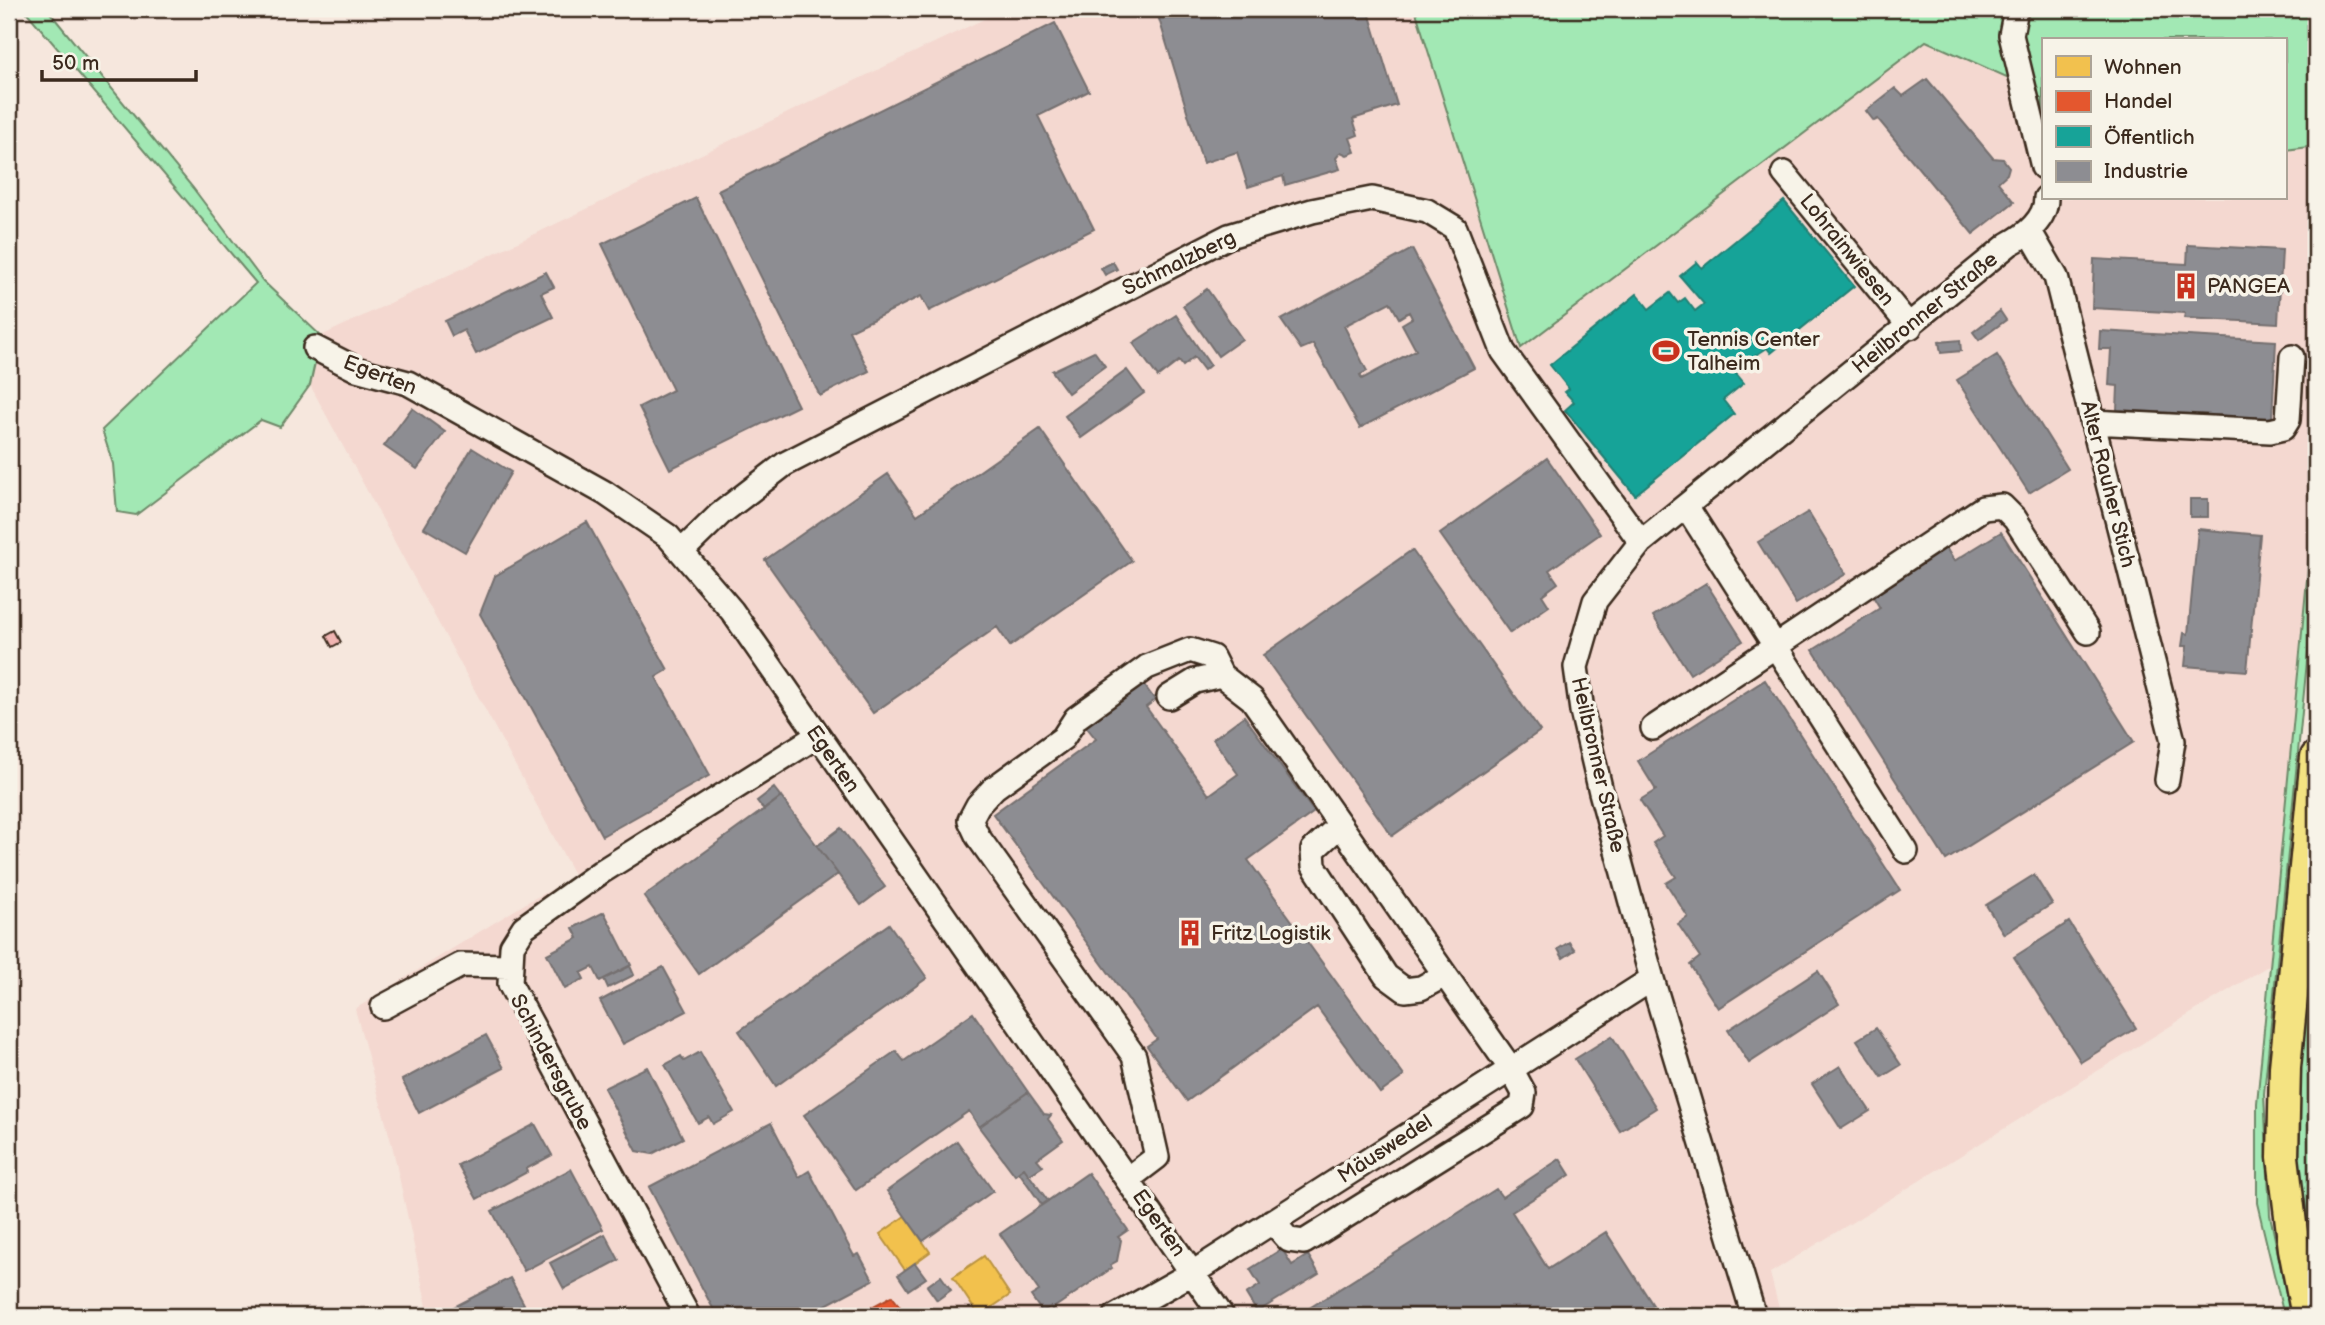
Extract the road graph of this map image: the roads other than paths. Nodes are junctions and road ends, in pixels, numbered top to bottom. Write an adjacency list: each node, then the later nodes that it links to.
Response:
1 (2016, 9): 2 (street)
2 (2042, 163)
3 (1784, 173): 6 (street, Lohrainwiesen)
4 (2046, 200): 5 (street)
5 (2030, 232): 6 (street, Heilbronner Straße); 9 (street, Alter Rauher Stich)
6 (1910, 327): 10 (street, Heilbronner Straße)
7 (315, 348): 12 (street, Egerten)
8 (2292, 356): 9 (street)
9 (2092, 422): 20 (street, Alter Rauher Stich)
10 (1686, 506): 11 (street, Heilbronner Straße); 14 (street)
11 (1641, 542): 12 (street, Schmalzberg); 25 (street, Heilbronner Straße)
12 (682, 551): 18 (street, Egerten)
13 (2088, 632): 14 (street)
14 (1775, 645): 17 (street); 22 (street)
15 (1221, 675): 16 (street); 21 (street); 28 (street)
16 (1169, 697)
17 (1653, 728)
18 (817, 736): 23 (street, Schindersgrube); 28 (street, Egerten)
19 (2316, 757): 35 (main road)
20 (2167, 780)
21 (1340, 825): 24 (street); 24 (street)
22 (1906, 851)
23 (510, 966): 26 (street); 31 (street, Schindersgrube)
24 (1445, 975): 27 (street)
25 (1652, 979): 27 (street, Mäuswedel); 34 (street, Heilbronner Straße)
26 (383, 1007)
27 (1511, 1069): 29 (street, Mäuswedel); 29 (street)
28 (1128, 1179): 30 (street, Egerten)
29 (1272, 1221): 30 (street, Mäuswedel)
30 (1194, 1272): 32 (street, Mäuswedel); 33 (street, Egerten)
31 (688, 1316)
32 (1116, 1316)
33 (1222, 1316)
34 (1754, 1316)
35 (2306, 1316)

